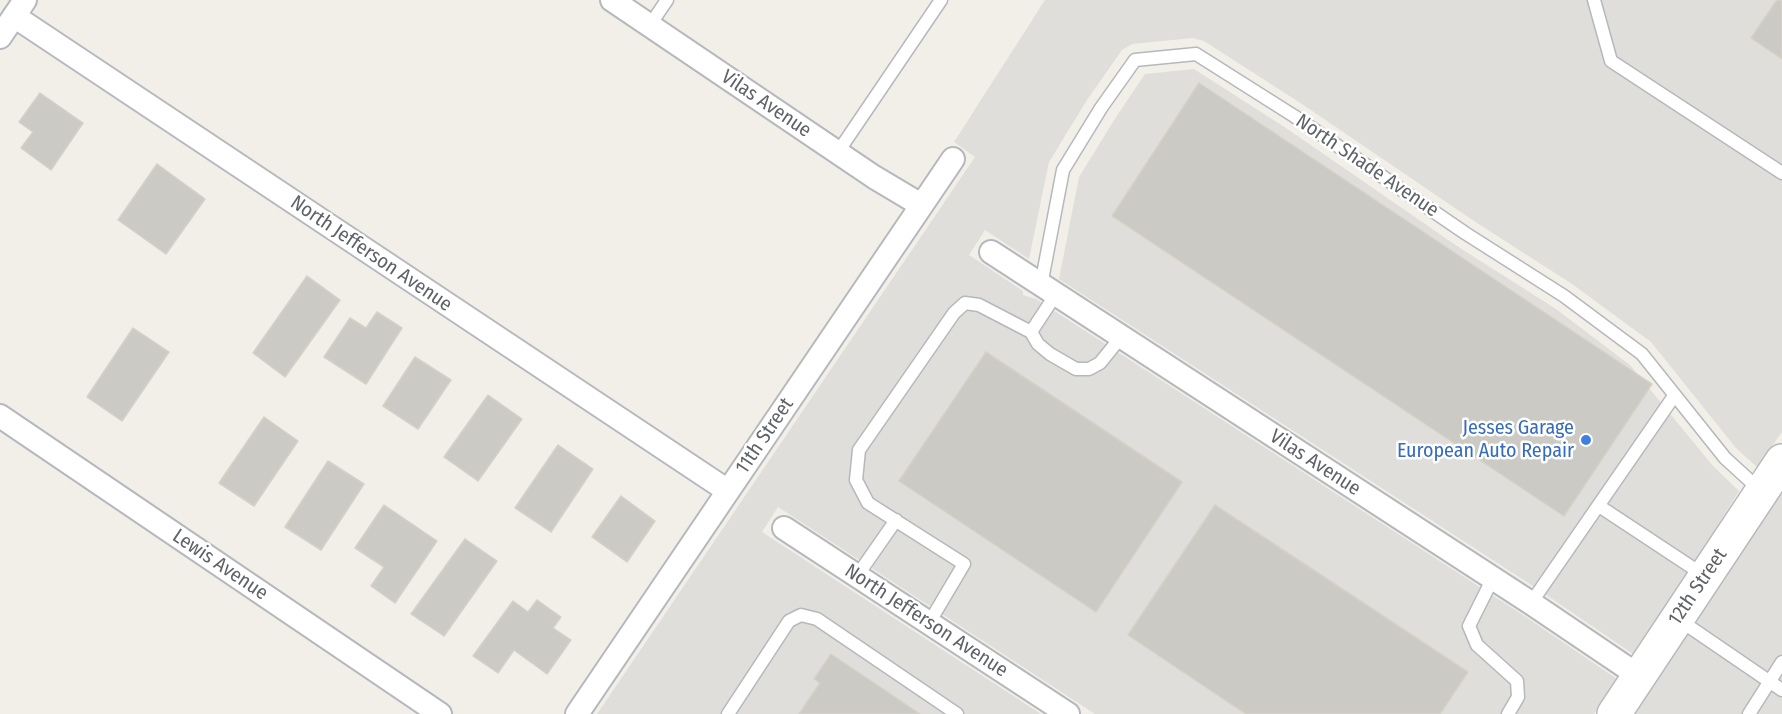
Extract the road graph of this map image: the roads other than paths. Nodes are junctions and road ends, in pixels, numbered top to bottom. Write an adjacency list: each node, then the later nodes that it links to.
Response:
1 (612, 0): 6 (street, Vilas Avenue)
2 (667, 0): 6 (lane)
3 (942, 0): 8 (lane)
4 (1594, 0): 10 (lane)
5 (20, 8): 7 (street); 20 (street, North Jefferson Avenue)
6 (650, 25): 8 (street, Vilas Avenue)
7 (0, 37)
8 (838, 152): 11 (street, Vilas Avenue)
9 (953, 159): 11 (street, 11th Street)
10 (1782, 173)
11 (921, 205): 20 (street, 11th Street)
12 (991, 252): 13 (street, Vilas Avenue)
13 (1048, 289): 14 (lane); 15 (street, Vilas Avenue); 16 (lane, North Shade Avenue)
14 (1031, 332): 15 (lane); 22 (lane)
15 (1121, 337): 26 (street, Vilas Avenue)
16 (1674, 396): 19 (lane, North Shade Avenue); 21 (lane)
17 (0, 416): 34 (street, Lewis Avenue)
18 (1782, 461): 19 (street, 12th Street)
19 (1761, 490): 25 (street, 12th Street)
20 (728, 491): 35 (street, 11th Street)
21 (1599, 506): 25 (lane); 27 (lane)
22 (896, 520): 24 (lane); 29 (lane)
23 (784, 528): 24 (street, North Jefferson Avenue)
24 (857, 576): 29 (street, North Jefferson Avenue)
25 (1706, 576): 28 (street, 12th Street)
26 (1493, 578): 27 (street, Vilas Avenue); 39 (lane)
27 (1531, 603): 31 (street, Vilas Avenue)
28 (1677, 618): 31 (street, 12th Street); 32 (lane)
29 (928, 622): 38 (street, North Jefferson Avenue)
30 (1782, 662): 32 (lane)
31 (1639, 676): 40 (street, 12th Street)
32 (1769, 682): 33 (lane); 41 (lane)
33 (1782, 690)
34 (440, 714)
35 (577, 714)
36 (728, 714): 37 (lane)
37 (957, 714)
38 (1068, 714)
39 (1508, 714)
40 (1614, 714)
41 (1749, 714)

